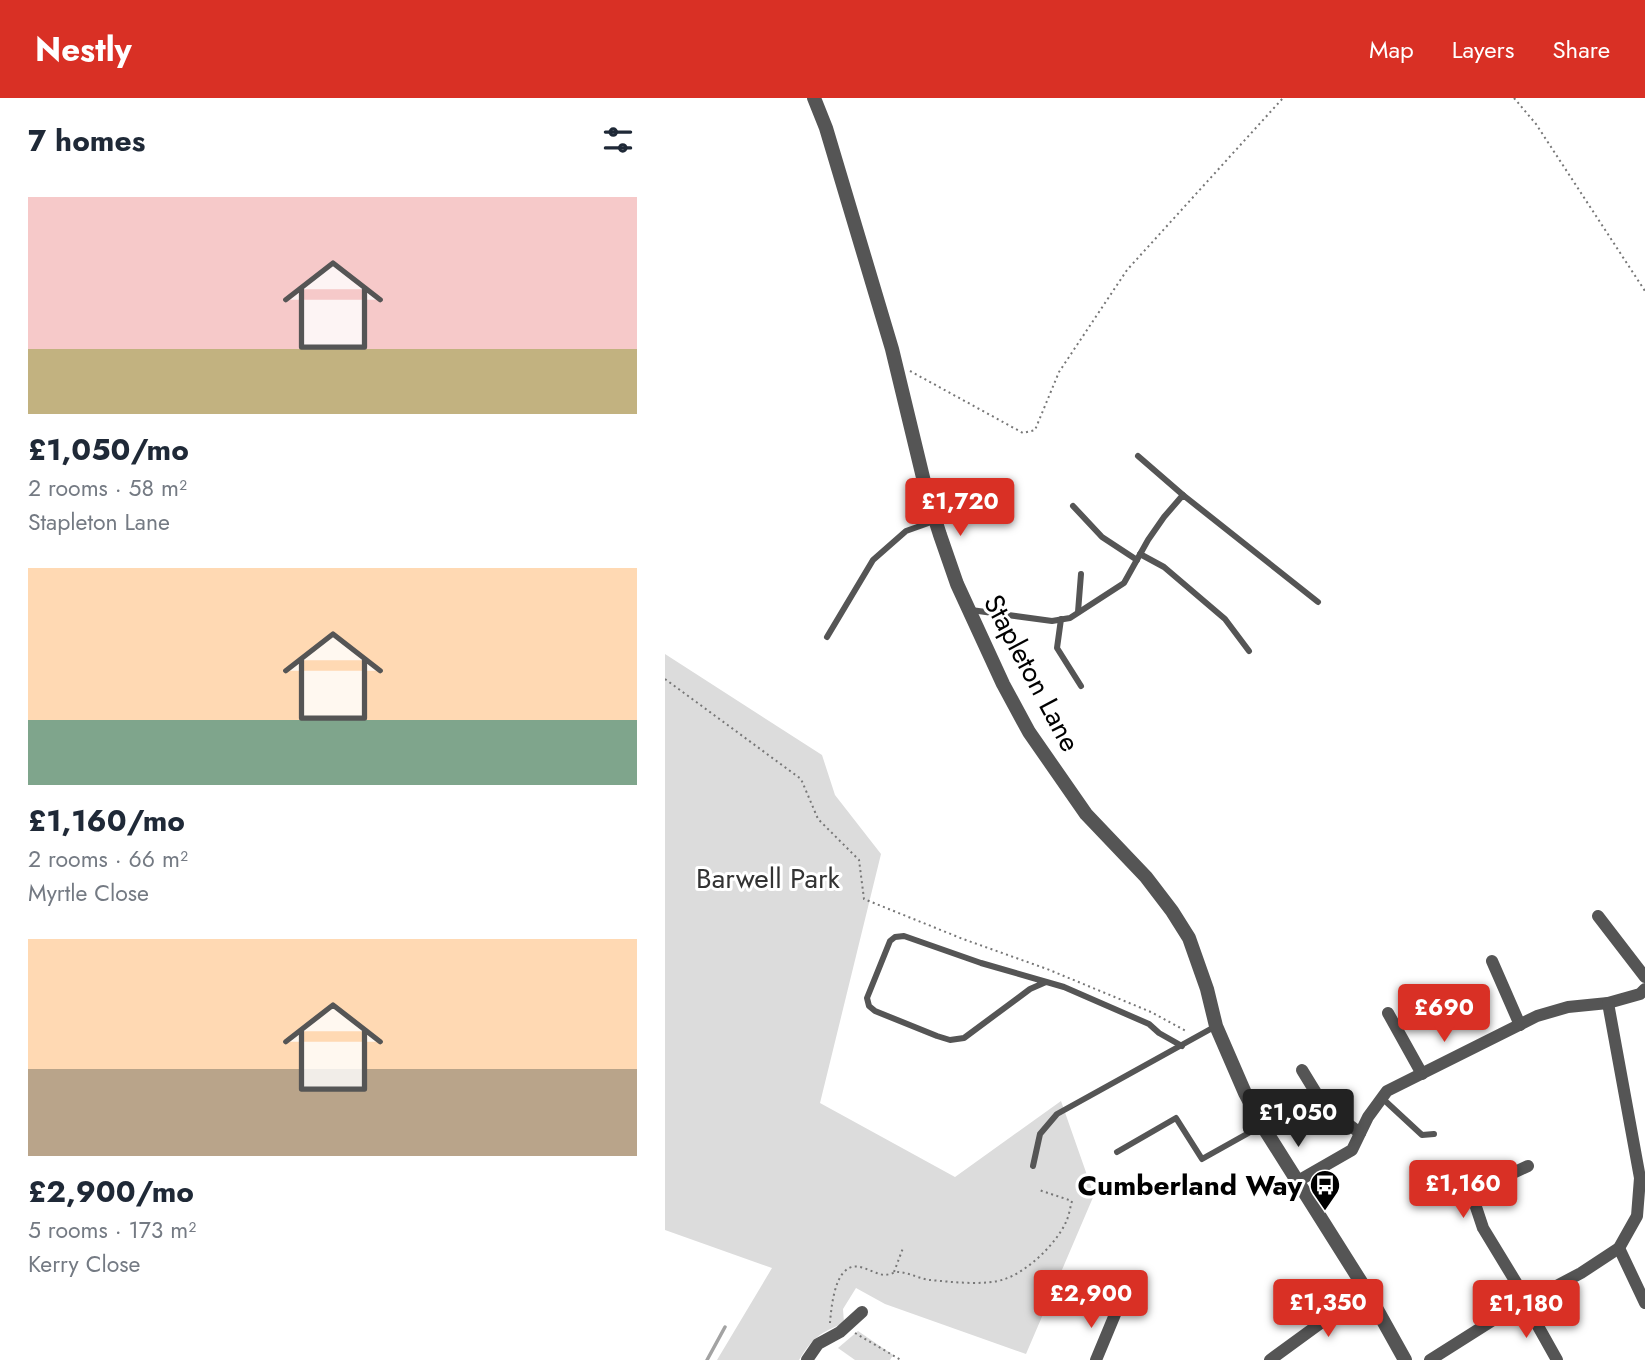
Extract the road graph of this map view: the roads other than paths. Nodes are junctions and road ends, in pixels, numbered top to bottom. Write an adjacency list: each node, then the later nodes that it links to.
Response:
1 (814, 98): 5 (street, Stapleton Lane)
2 (1138, 456): 3 (lane)
3 (1183, 495): 6 (lane); 8 (lane)
4 (1073, 506): 6 (lane)
5 (936, 521): 9 (street, Stapleton Lane); 12 (lane)
6 (1139, 557): 10 (lane); 13 (lane)
7 (1081, 574): 10 (lane)
8 (1318, 602)
9 (970, 610): 11 (lane); 23 (street, Stapleton Lane)
10 (1078, 612): 11 (lane)
11 (1061, 619): 14 (lane)
12 (827, 637)
13 (1249, 651)
14 (1081, 686)
15 (1598, 916): 17 (street)
16 (1492, 961): 22 (street)
17 (1645, 977)
18 (1046, 982): 18 (lane); 24 (lane)
19 (1645, 989): 20 (street)
20 (1608, 1003): 22 (street); 35 (street)
21 (1388, 1013): 26 (street)
22 (1520, 1025): 26 (street)
23 (1216, 1026): 24 (lane); 28 (street, Stapleton Lane)
24 (1182, 1046): 32 (lane)
25 (1301, 1070): 29 (street)
26 (1422, 1074): 27 (street)
27 (1382, 1098): 29 (street); 30 (lane)
28 (1262, 1125): 31 (lane); 34 (street, Stapleton Lane)
29 (1360, 1133): 34 (street)
30 (1434, 1134)
31 (1117, 1152)
32 (1033, 1166)
33 (1528, 1166): 37 (street)
34 (1298, 1181): 36 (street, Stapleton Lane)
35 (1619, 1248): 37 (street); 38 (street)
36 (1366, 1290): 43 (street); 44 (street, Stapleton Lane)
37 (1526, 1303): 45 (street); 46 (street)
38 (1645, 1303)
39 (862, 1312): 41 (street)
40 (1116, 1312): 42 (street)
41 (807, 1360)
42 (1096, 1360)
43 (1270, 1360)
44 (1405, 1360)
45 (1430, 1360)
46 (1557, 1360)

